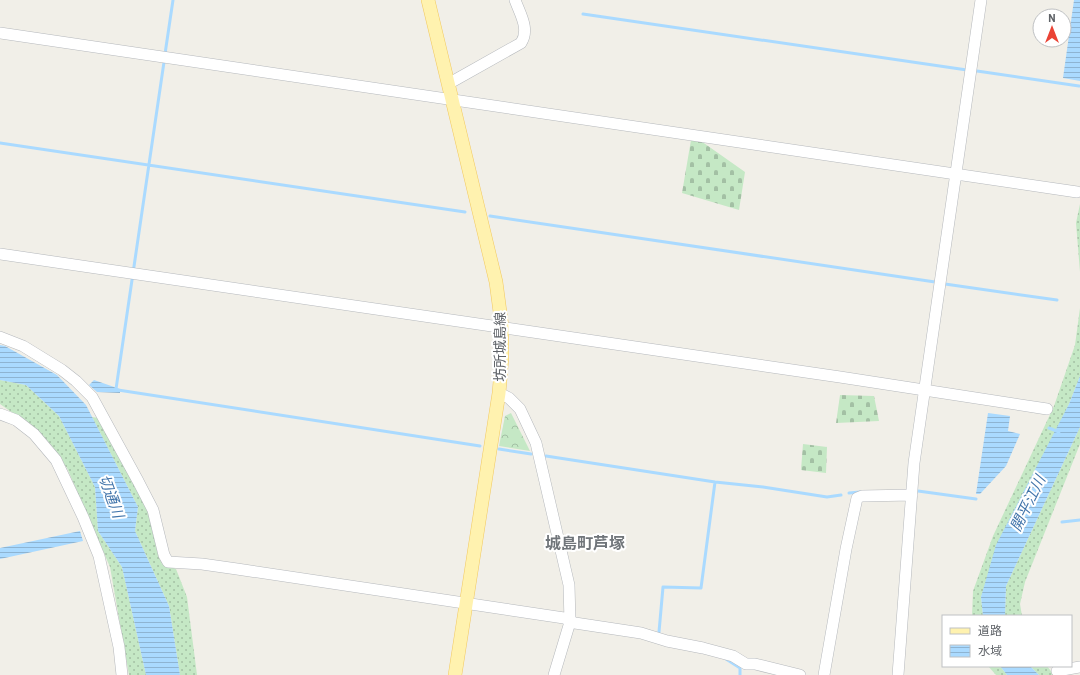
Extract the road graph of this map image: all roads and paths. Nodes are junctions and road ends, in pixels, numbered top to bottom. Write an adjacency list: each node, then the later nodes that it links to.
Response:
1 (428, 0): 5 (main road, 坊所城島線)
2 (515, 0): 5 (street)
3 (982, 0): 7 (street)
4 (0, 33): 6 (street)
5 (448, 84): 6 (main road, 坊所城島線)
6 (452, 100): 7 (street); 10 (main road, 坊所城島線)
7 (956, 174): 8 (street); 12 (street)
8 (1077, 192)
9 (0, 254): 10 (street)
10 (502, 327): 12 (street); 13 (main road, 坊所城島線)
11 (0, 337): 17 (street)
12 (924, 389): 14 (street); 16 (street)
13 (498, 393): 17 (main road, 坊所城島線); 18 (street)
14 (1047, 409)
15 (0, 414): 22 (street)
16 (912, 495): 26 (street); 27 (street)
17 (466, 604): 18 (street); 23 (main road, 坊所城島線)
18 (570, 622): 20 (street); 24 (street)
19 (1080, 667): 21 (street)
20 (746, 670): 25 (street)
21 (1057, 671)
22 (122, 675)
23 (455, 675)
24 (554, 675)
25 (800, 675)
26 (824, 675)
27 (898, 675)

